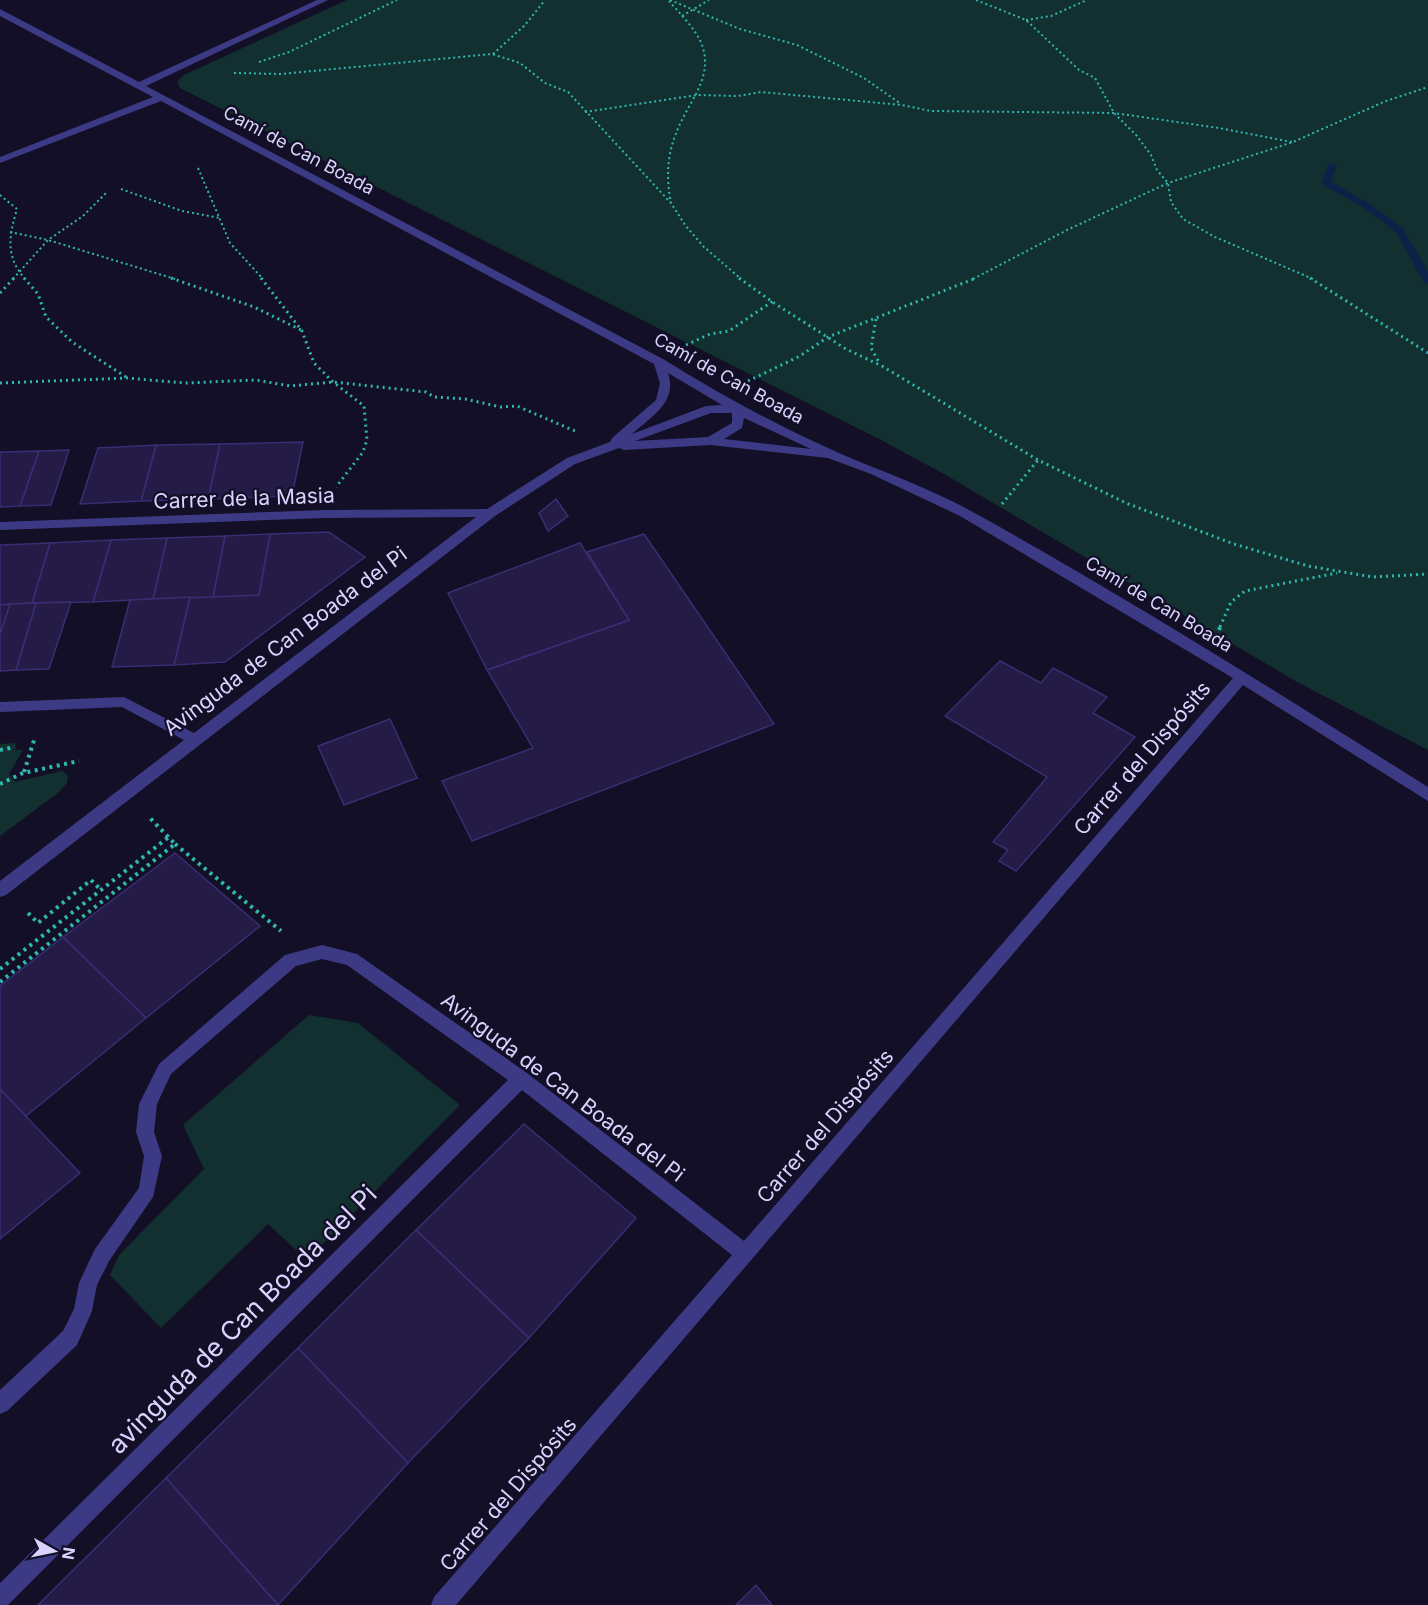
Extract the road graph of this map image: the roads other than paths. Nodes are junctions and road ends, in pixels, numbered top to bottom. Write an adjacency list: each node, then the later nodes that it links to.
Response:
1 (324, 0): 3 (street)
2 (0, 12): 3 (street, Camí de Can Boada)
3 (138, 86): 4 (street, Camí de Can Boada)
4 (160, 99): 5 (street); 6 (street, Camí de Can Boada)
5 (0, 160)
6 (659, 362): 7 (street, Camí de Can Boada); 9 (street)
7 (738, 410): 8 (street); 9 (street, Avinguda de Can Boada del Pi); 10 (street, Camí de Can Boada)
8 (711, 441): 9 (street); 10 (street)
9 (609, 447): 11 (street, Avinguda de Can Boada del Pi)
10 (835, 456): 13 (street, Camí de Can Boada)
11 (490, 513): 12 (street, Carrer de la Masia); 15 (street, Avinguda de Can Boada del Pi)
12 (0, 526)
13 (1242, 677): 16 (street, Camí de Can Boada); 19 (street, Carrer del Dispósits)
14 (0, 707): 15 (street)
15 (194, 739): 17 (street, Avinguda de Can Boada del Pi)
16 (1428, 795)
17 (0, 890)
18 (521, 1079): 19 (street, Avinguda de Can Boada del Pi); 20 (street, Avinguda de Can Boada del Pi); 21 (street, avinguda de Can Boada del Pi)
19 (745, 1254): 22 (street, Carrer del Dispósits)
20 (0, 1404)
21 (0, 1598)
22 (442, 1605)

